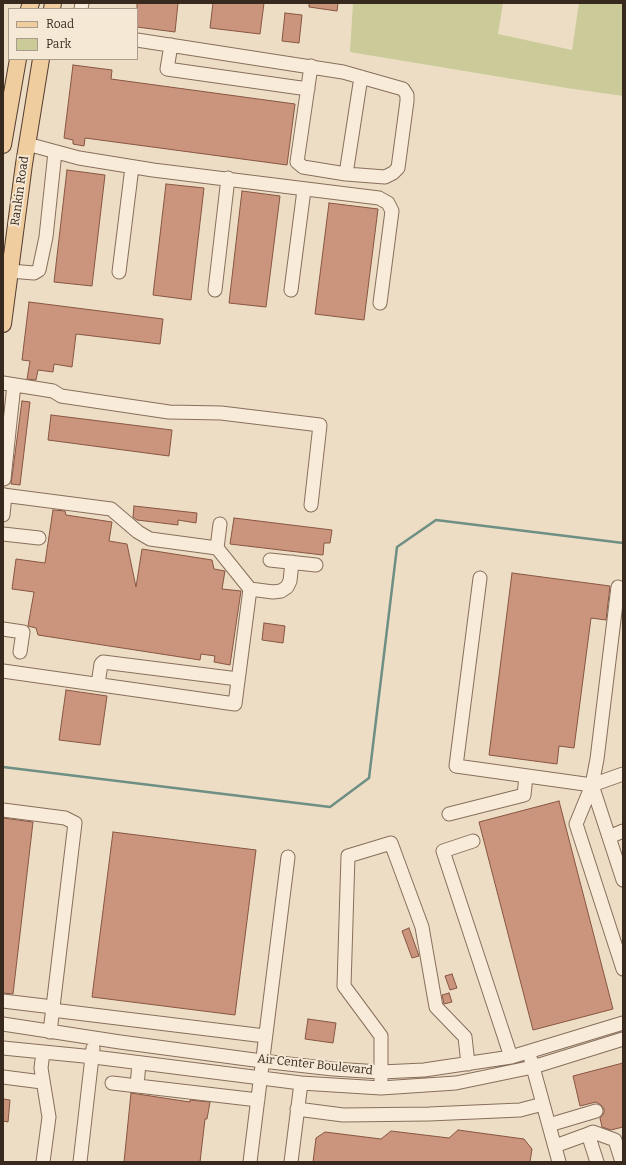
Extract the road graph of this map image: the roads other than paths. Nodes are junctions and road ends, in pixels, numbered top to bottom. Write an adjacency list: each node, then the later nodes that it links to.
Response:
1 (138, 40): 2 (street)
2 (170, 45): 5 (street); 7 (street)
3 (18, 60): 8 (main road, Rankin Road)
4 (41, 60): 9 (main road, Rankin Road)
5 (311, 66): 6 (street); 7 (street)
6 (361, 77): 13 (street); 13 (street)
7 (308, 89): 13 (street)
8 (3, 145)
9 (26, 148): 10 (main road); 11 (street); 16 (main road, Rankin Road)
10 (3, 150)
11 (55, 152): 12 (street); 16 (street)
12 (132, 167): 14 (street); 17 (street)
13 (346, 174)
14 (228, 178): 15 (street); 18 (street)
15 (304, 190): 19 (street); 20 (street)
16 (10, 271): 21 (main road, Rankin Road)
17 (119, 272)
18 (215, 290)
19 (291, 290)
20 (380, 303)
21 (3, 324)
22 (8, 384): 23 (street); 26 (street)
23 (6, 430): 24 (street)
24 (4, 479)
25 (4, 495): 27 (street); 31 (street)
26 (311, 505)
27 (3, 515)
28 (220, 524): 31 (street)
29 (3, 534): 30 (street)
30 (40, 538)
31 (217, 548): 37 (street)
32 (270, 560): 33 (street)
33 (292, 562): 34 (street); 37 (street)
34 (316, 565)
35 (480, 578): 44 (street)
36 (618, 587): 45 (street)
37 (250, 590): 41 (street)
38 (3, 629): 39 (street)
39 (20, 652)
40 (3, 671): 42 (street)
41 (238, 679): 42 (street); 42 (street)
42 (98, 684)
43 (623, 774): 45 (street)
44 (526, 776): 45 (street); 47 (street)
45 (592, 785): 49 (street); 53 (street)
46 (3, 810): 55 (street)
47 (449, 814)
48 (623, 831): 49 (street)
49 (609, 837): 52 (street)
50 (472, 841): 66 (street)
51 (288, 857): 59 (street)
52 (623, 880)
53 (623, 969)
54 (3, 1001): 55 (street)
55 (53, 1009): 58 (street); 59 (street)
56 (623, 1023): 64 (street, Air Center Boulevard)
57 (3, 1024): 58 (street, Air Center Boulevard)
58 (50, 1032): 60 (street, Air Center Boulevard)
59 (265, 1036): 67 (street)
60 (94, 1038): 65 (street); 67 (street, Air Center Boulevard)
61 (623, 1039): 70 (street, Air Center Boulevard)
62 (3, 1048): 63 (street, Air Center Boulevard)
63 (43, 1052): 65 (street, Air Center Boulevard); 74 (street)
64 (528, 1052): 66 (street, Air Center Boulevard); 70 (street)
65 (92, 1057): 68 (street, Air Center Boulevard); 87 (street)
66 (511, 1057): 69 (street, Air Center Boulevard)
67 (262, 1061): 71 (street, Air Center Boulevard); 73 (street)
68 (139, 1063): 73 (street, Air Center Boulevard); 77 (street)
69 (468, 1064): 71 (street, Air Center Boulevard); 71 (street)
70 (533, 1067): 78 (street, Air Center Boulevard); 79 (street)
71 (381, 1072): 78 (street)
72 (3, 1077): 74 (street)
73 (260, 1078): 76 (street, Air Center Boulevard); 80 (street)
74 (42, 1082): 86 (street)
75 (112, 1083): 77 (street)
76 (301, 1083): 78 (street, Air Center Boulevard); 81 (street)
77 (137, 1086): 80 (street)
78 (381, 1088)
79 (543, 1104): 81 (street); 83 (street)
80 (257, 1105): 88 (street)
81 (297, 1109): 89 (street)
82 (596, 1111): 83 (street)
83 (549, 1125): 85 (street)
84 (588, 1134): 85 (street); 91 (street); 92 (street)
85 (555, 1146): 90 (street)
86 (43, 1162)
87 (80, 1162)
88 (250, 1162)
89 (291, 1162)
90 (559, 1162)
91 (597, 1162)
92 (622, 1162)

